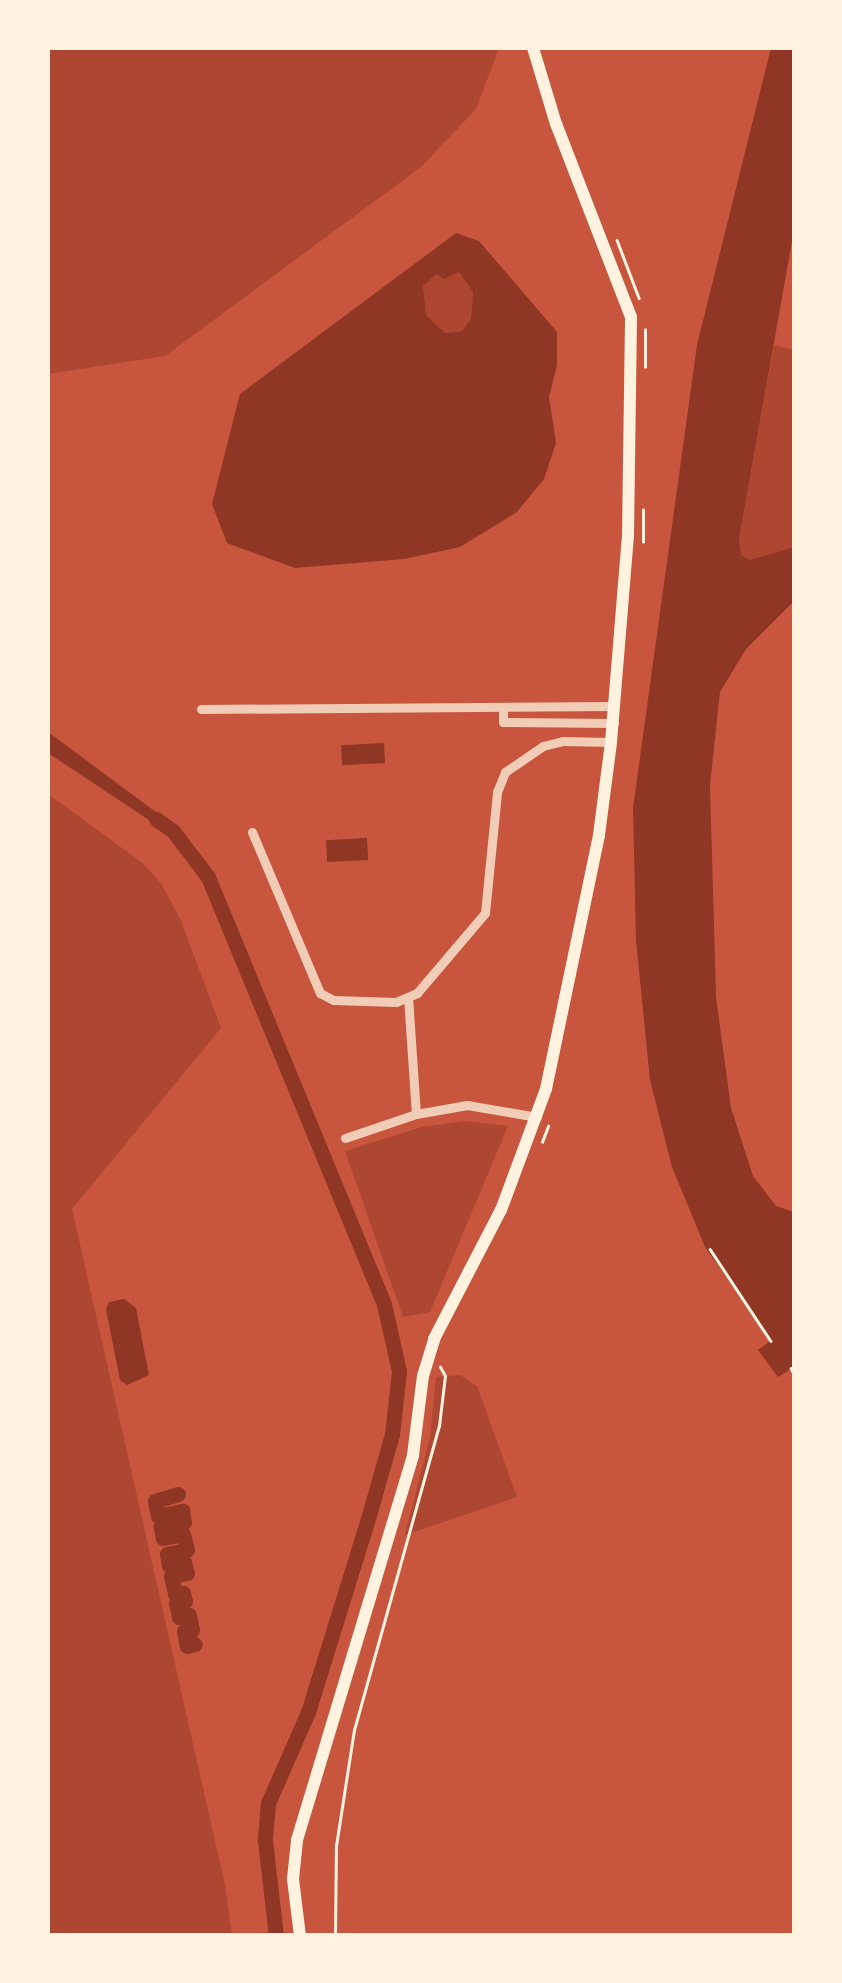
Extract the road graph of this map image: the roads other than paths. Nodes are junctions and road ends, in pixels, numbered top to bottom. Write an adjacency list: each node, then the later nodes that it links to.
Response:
1 (533, 48): 2 (main road)
2 (615, 706): 4 (street); 5 (main road)
3 (201, 709): 4 (street)
4 (502, 709): 5 (street)
5 (614, 723): 6 (main road)
6 (612, 742): 8 (street); 10 (main road)
7 (252, 832): 8 (street)
8 (408, 997): 9 (street)
9 (416, 1114): 10 (street); 11 (street)
10 (537, 1117): 12 (main road)
11 (345, 1138)
12 (300, 1936)

